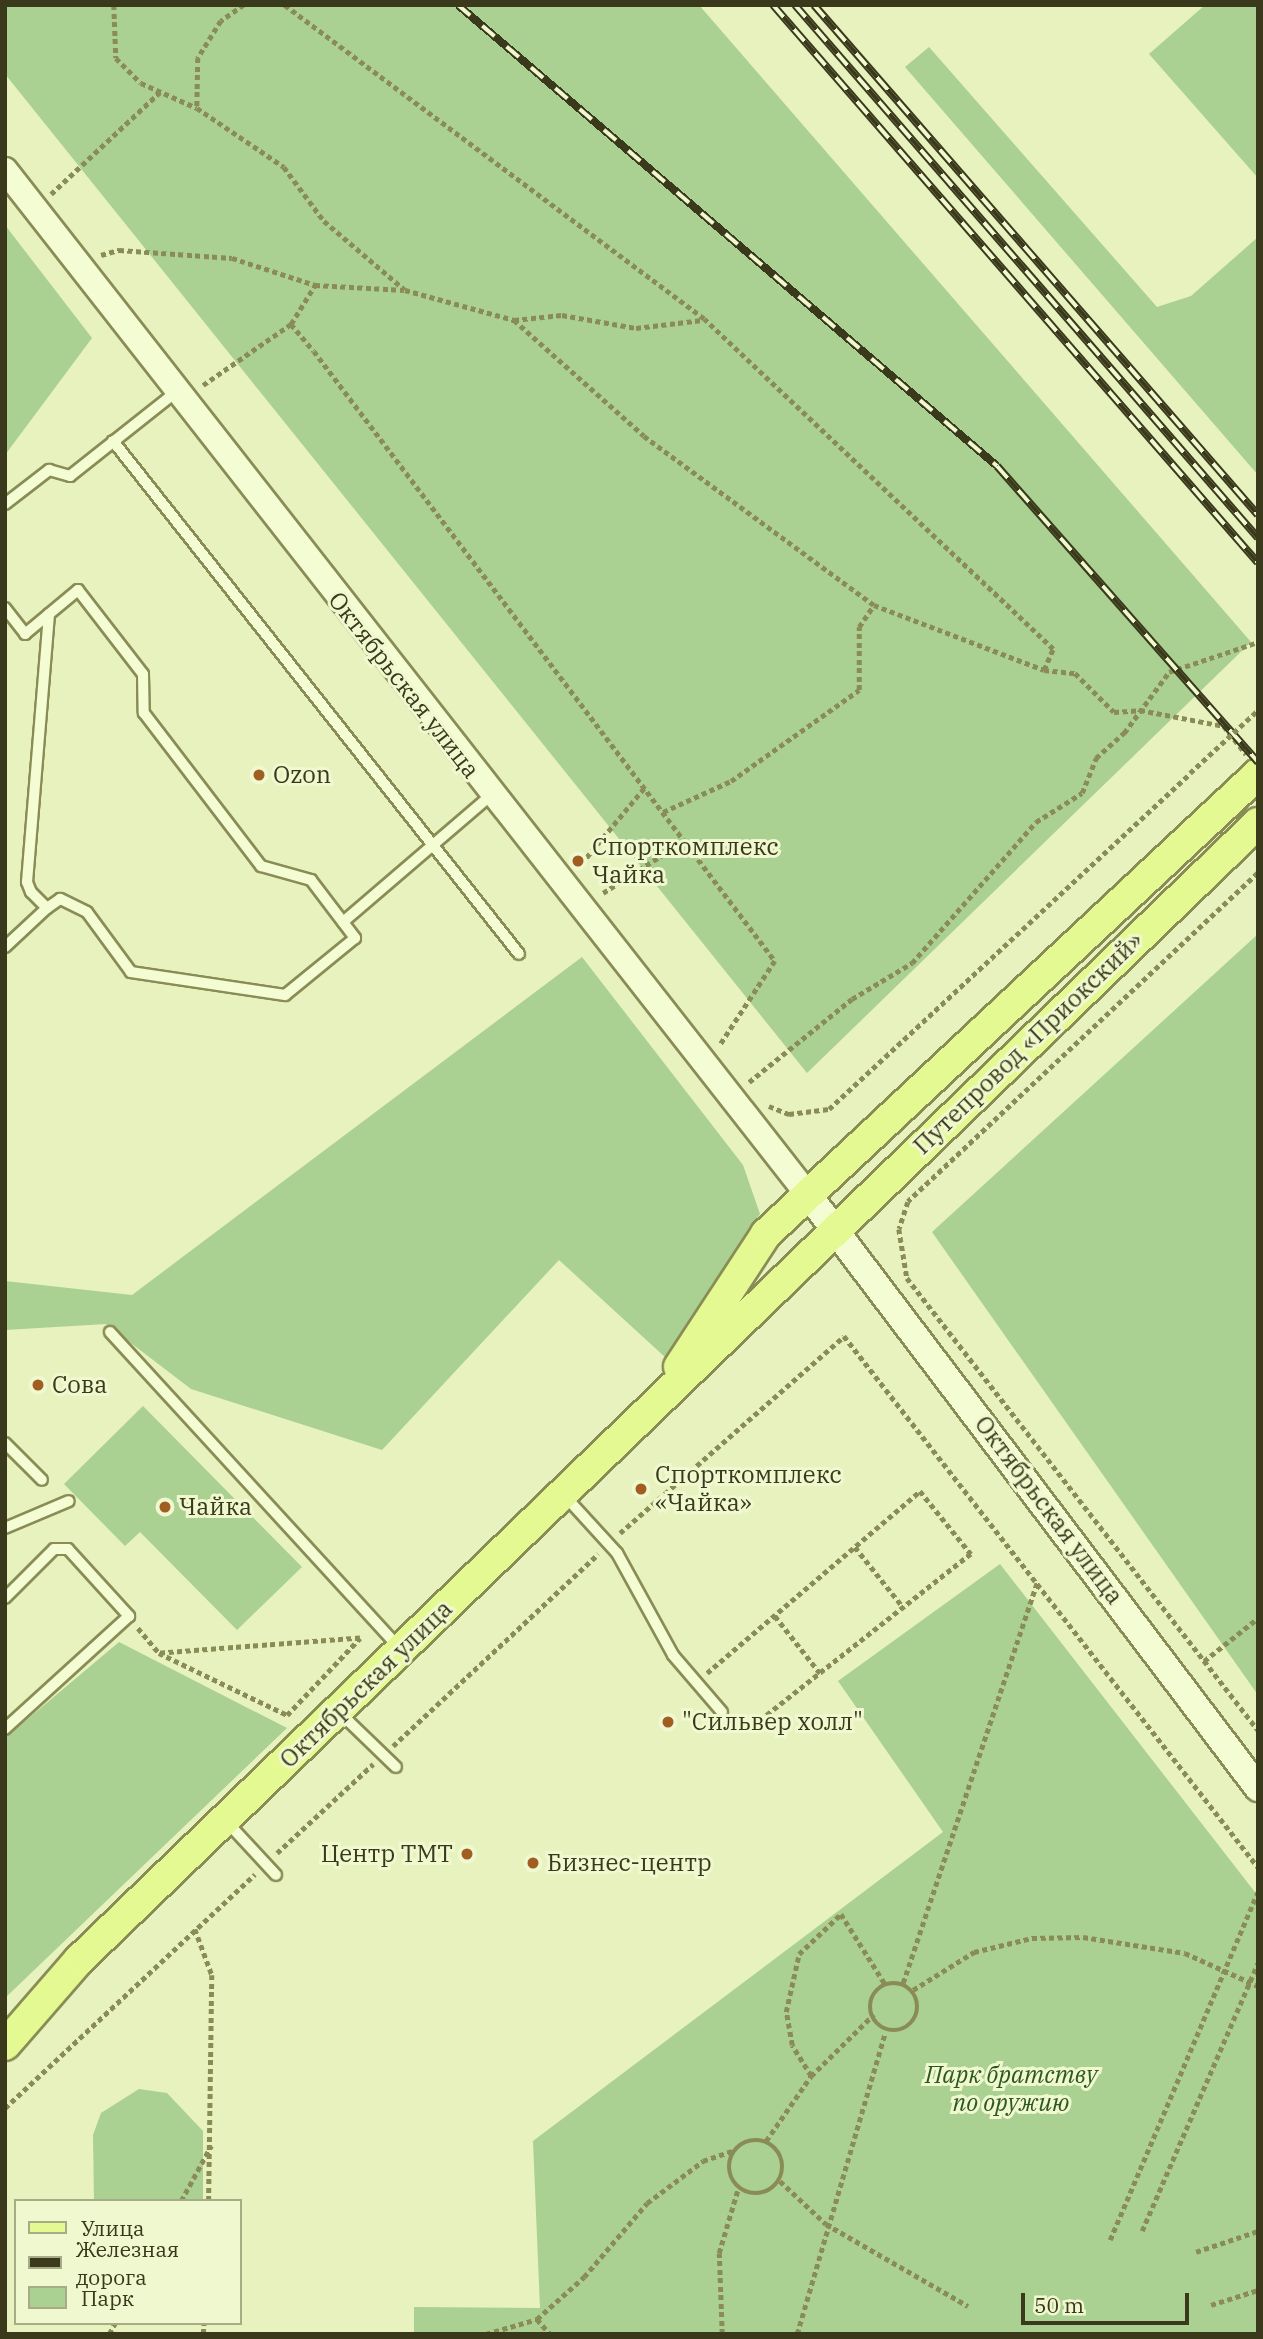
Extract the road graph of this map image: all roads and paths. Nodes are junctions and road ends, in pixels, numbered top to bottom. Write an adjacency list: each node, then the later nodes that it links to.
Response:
1 (114, 5): 4 (path)
2 (244, 5): 5 (path)
3 (284, 5): 11 (path)
4 (160, 92): 5 (path); 7 (path)
5 (197, 108): 10 (path)
6 (5, 170): 7 (street, Октябрьская улица)
7 (35, 209): 8 (street, Октябрьская улица)
8 (77, 263): 9 (path); 14 (street, Октябрьская улица)
9 (315, 285): 10 (path); 13 (path)
10 (405, 290): 12 (path)
11 (704, 319): 12 (path); 21 (path)
12 (514, 320): 17 (path)
13 (291, 324): 14 (path); 25 (path)
14 (179, 396): 15 (lane); 26 (street, Октябрьская улица)
15 (113, 441): 16 (lane); 30 (lane)
16 (5, 504)
17 (874, 605): 21 (path); 27 (path)
18 (5, 608): 19 (lane)
19 (49, 614): 36 (lane); 37 (lane)
20 (1258, 642): 22 (path)
21 (1044, 670): 22 (path)
22 (1140, 710): 24 (path); 44 (path)
23 (1258, 710): 46 (path, bridge)
24 (1254, 766): 47 (main road, Путепровод «Приокский»)
25 (644, 788): 27 (path); 31 (path)
26 (490, 796): 30 (lane); 47 (street, Октябрьская улица)
27 (662, 812): 29 (path)
28 (1258, 823): 48 (main road, Путепровод «Приокский»)
29 (684, 841): 34 (path); 41 (path)
30 (430, 847): 37 (lane); 39 (lane)
31 (586, 872)
32 (1258, 873): 66 (path)
33 (595, 882): 34 (path)
34 (603, 893): 35 (path)
35 (607, 899)
36 (47, 908): 37 (lane); 38 (lane)
37 (343, 922)
38 (5, 947)
39 (519, 954)
40 (712, 1034): 41 (path)
41 (720, 1045): 42 (path)
42 (727, 1054)
43 (742, 1073): 44 (path)
44 (749, 1082): 45 (path)
45 (755, 1090)
46 (762, 1098)
47 (809, 1196): 48 (main road, Октябрьская улица); 50 (main road, Октябрьская улица)
48 (835, 1235): 50 (main road, Октябрьская улица); 76 (main road, Октябрьская улица)
49 (110, 1332): 64 (lane)
50 (652, 1408): 53 (main road, Октябрьская улица)
51 (5, 1443): 52 (lane)
52 (42, 1480)
53 (564, 1494): 56 (lane); 64 (main road, Октябрьская улица)
54 (69, 1501): 55 (lane)
55 (5, 1528)
56 (610, 1542): 58 (path); 68 (lane); 74 (path)
57 (855, 1547): 60 (path); 60 (path); 62 (path)
58 (1037, 1582): 79 (path); 87 (path)
59 (5, 1598): 61 (lane)
60 (903, 1607): 67 (path)
61 (130, 1616): 65 (path); 72 (lane)
62 (775, 1616): 67 (path); 68 (path)
63 (1258, 1618): 66 (path)
64 (401, 1649): 69 (main road, Октябрьская улица)
65 (159, 1653): 65 (path)
66 (1204, 1661): 73 (path)
67 (820, 1673): 71 (path)
68 (695, 1683): 70 (lane)
69 (339, 1712): 74 (lane); 77 (main road, Октябрьская улица)
70 (722, 1712)
71 (761, 1720)
72 (5, 1729)
73 (1258, 1730)
74 (385, 1754): 75 (lane); 78 (path)
75 (396, 1767)
76 (1258, 1788)
77 (224, 1819): 78 (lane); 83 (main road, Октябрьская улица)
78 (265, 1864): 80 (lane); 82 (path)
79 (1258, 1867)
80 (276, 1875)
81 (1258, 1892): 85 (path)
82 (195, 1929): 96 (path); 98 (path)
83 (79, 1960): 92 (main road, Октябрьская улица); 94 (main road, Октябрьская улица)
84 (1258, 1963): 86 (path)
85 (1225, 1968): 86 (path); 90 (path); 107 (path)
86 (1250, 1980): 89 (path); 105 (path)
87 (903, 1983): 88 (path); 90 (path)
88 (884, 1984): 91 (path); 95 (path)
89 (1258, 1986)
90 (913, 1990): 93 (path)
91 (874, 2014): 93 (path); 95 (path)
92 (5, 2017)
93 (885, 2034): 104 (path)
94 (5, 2045)
95 (811, 2076): 97 (path)
96 (5, 2109)
97 (766, 2141): 99 (path); 100 (path)
98 (211, 2145): 102 (path); 103 (path)
99 (734, 2150): 101 (path); 112 (path)
100 (780, 2182): 101 (path); 104 (path)
101 (738, 2189): 115 (path)
102 (182, 2199)
103 (209, 2199)
104 (826, 2224): 111 (path); 116 (path)
105 (1142, 2231)
106 (1258, 2231): 108 (path)
107 (1110, 2240)
108 (1196, 2252)
109 (1258, 2290): 110 (path)
110 (1211, 2305)
111 (968, 2306)
112 (537, 2319): 113 (path); 114 (path)
113 (486, 2334)
114 (550, 2334)
115 (722, 2334)
116 (797, 2334)

